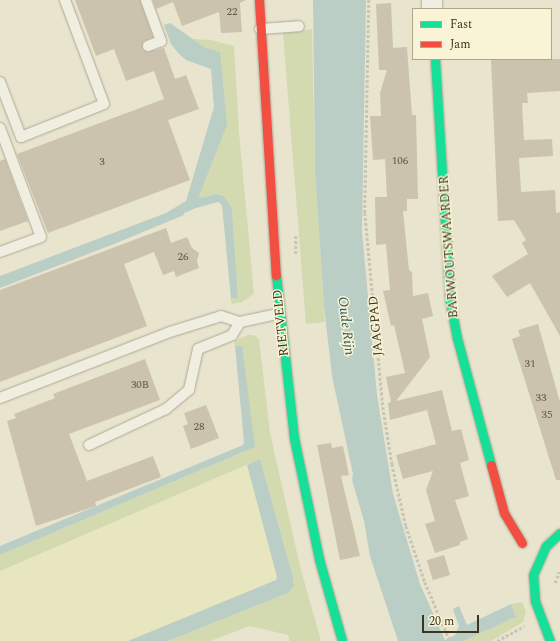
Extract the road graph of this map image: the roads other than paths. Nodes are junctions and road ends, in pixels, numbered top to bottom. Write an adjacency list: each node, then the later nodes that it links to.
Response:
1 (65, 0): 8 (lane)
2 (146, 0): 6 (lane)
3 (259, 0): 5 (main road, RIETVELD)
4 (299, 26): 5 (lane)
5 (260, 30): 11 (main road, RIETVELD)
6 (148, 46)
7 (435, 60): 16 (main road, BARWOUTSWAARDER)
8 (0, 82)
9 (0, 128): 10 (lane)
10 (0, 252)
11 (280, 314): 12 (lane); 17 (main road, RIETVELD)
12 (240, 322): 13 (lane); 14 (lane)
13 (0, 398)
14 (89, 445)
15 (560, 533): 18 (main road)
16 (522, 543)
17 (342, 641)
18 (550, 641)

